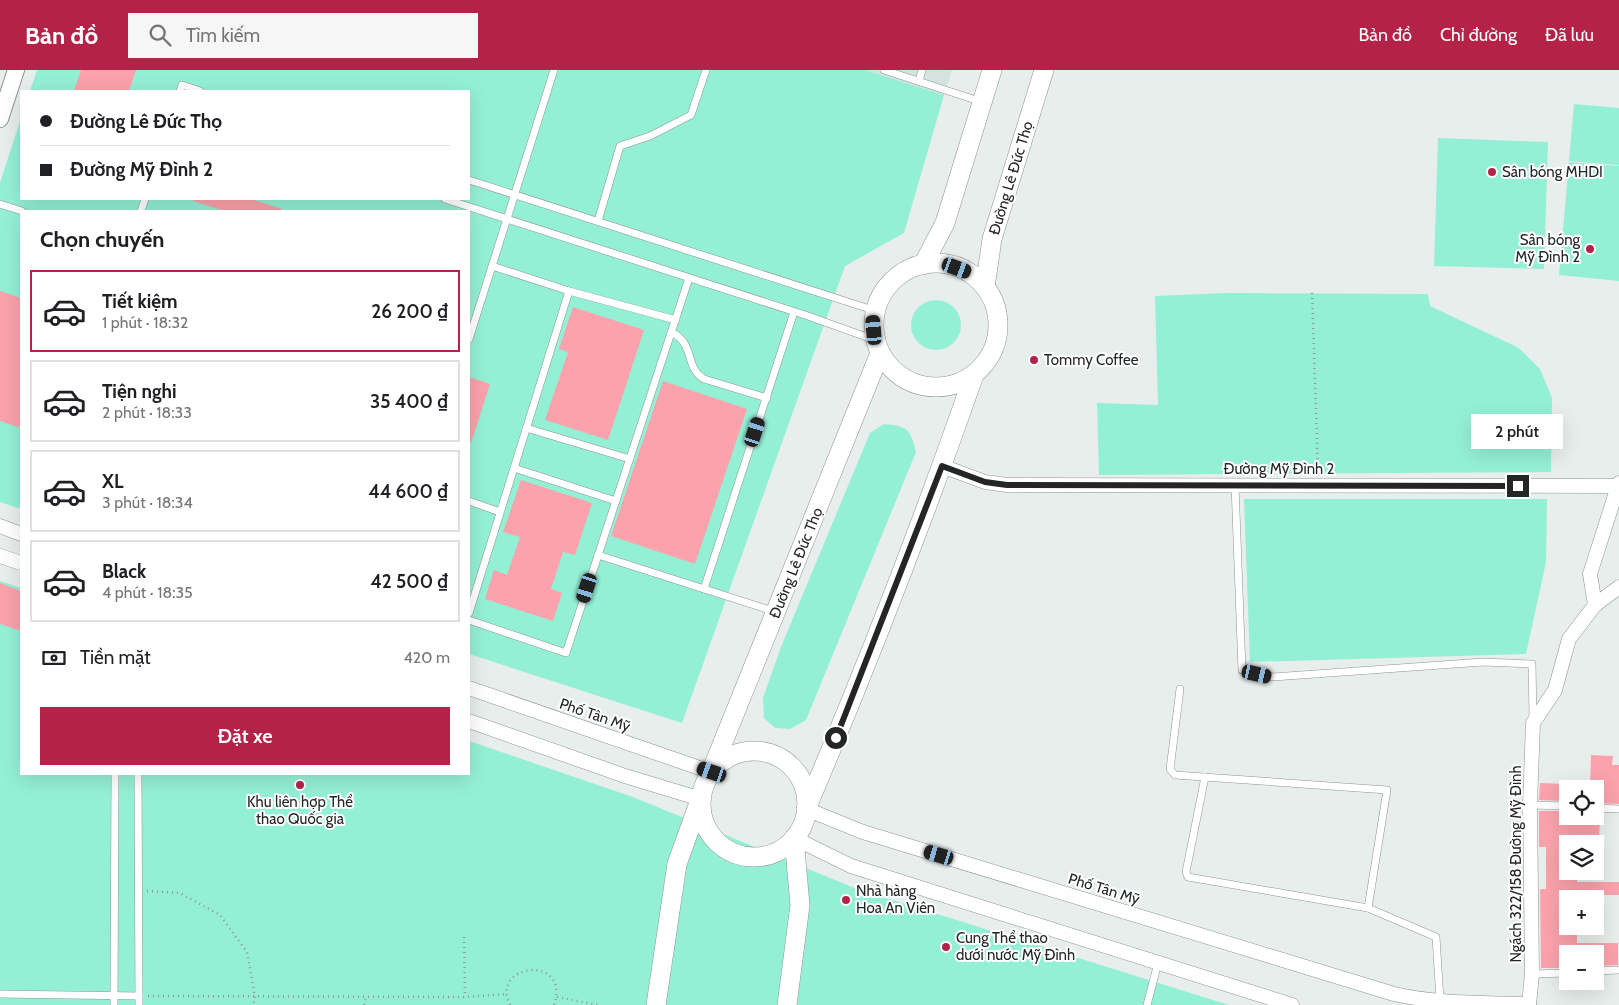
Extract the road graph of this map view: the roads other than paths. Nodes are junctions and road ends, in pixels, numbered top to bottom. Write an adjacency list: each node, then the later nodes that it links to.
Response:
1 (16, 70): 12 (street)
2 (554, 70): 14 (lane)
3 (706, 70): 19 (lane)
4 (884, 70): 8 (lane)
5 (922, 70): 8 (lane)
6 (992, 70): 11 (main road)
7 (1044, 70): 23 (main road, Đường Lê Đức Thọ)
8 (919, 81): 11 (lane)
9 (180, 90): 10 (lane)
10 (197, 90)
11 (982, 102): 20 (main road)
12 (0, 119)
13 (470, 180): 14 (lane)
14 (515, 195): 18 (lane); 19 (lane)
15 (447, 200): 18 (lane)
16 (0, 204): 17 (lane)
17 (20, 210)
18 (508, 219): 21 (lane); 22 (lane)
19 (598, 222): 25 (lane)
20 (923, 265): 23 (main road); 25 (main road)
21 (492, 266): 24 (lane); 29 (lane)
22 (690, 278): 26 (lane); 27 (lane)
23 (985, 288): 31 (main road)
24 (569, 291): 27 (lane); 33 (lane)
25 (876, 311): 30 (main road)
26 (794, 312): 30 (lane); 32 (lane)
27 (676, 320): 28 (lane)
28 (672, 332): 32 (lane); 34 (lane)
29 (470, 336)
30 (878, 347): 31 (main road); 51 (main road, Đường Lê Đức Thọ)
31 (974, 375): 35 (main road)
32 (767, 398): 48 (lane)
33 (526, 428): 34 (lane); 36 (lane)
34 (630, 459): 40 (lane)
35 (942, 466): 37 (street, Đường Mỹ Đình 2); 65 (main road)
36 (514, 468): 40 (lane); 41 (lane)
37 (1235, 485): 38 (street, Đường Mỹ Đình 2); 56 (lane)
38 (1618, 485): 49 (street)
39 (470, 501): 41 (lane)
40 (616, 501): 44 (lane)
41 (500, 512): 50 (lane)
42 (0, 526): 43 (street)
43 (20, 534)
44 (598, 555): 48 (lane); 52 (lane)
45 (0, 556): 46 (street)
46 (20, 564)
47 (1619, 587): 49 (street)
48 (704, 588): 51 (lane)
49 (1596, 605): 56 (street)
50 (470, 610)
51 (776, 612): 57 (main road, Đường Lê Đức Thọ)
52 (470, 620)
53 (470, 688): 57 (street, Phố Tân Mỹ)
54 (1180, 688): 60 (lane)
55 (470, 721): 61 (street)
56 (1533, 723): 62 (street, Ngách 322/158 Đường Mỹ Đình)
57 (712, 772): 61 (main road); 65 (main road)
58 (115, 775): 75 (lane)
59 (138, 775): 76 (lane)
60 (1205, 777): 68 (lane); 68 (lane)
61 (701, 799): 67 (main road); 82 (main road)
62 (1530, 805): 63 (lane); 73 (street, Ngách 322/158 Đường Mỹ Đình)
63 (1559, 806)
64 (1604, 808): 66 (lane)
65 (806, 809): 67 (main road); 77 (street, Phố Tân Mỹ)
66 (1619, 809)
67 (794, 838): 69 (street); 83 (main road)
68 (1368, 908): 78 (lane)
69 (1158, 963): 84 (lane); 85 (street)
70 (1619, 970): 71 (lane)
71 (1604, 971)
72 (1559, 973): 73 (lane)
73 (1532, 974): 79 (street, Ngách 322/158 Đường Mỹ Đình)
74 (0, 994): 75 (lane)
75 (114, 995): 76 (lane); 80 (lane)
76 (139, 996): 81 (lane)
77 (1391, 1000): 78 (street, Phố Tân Mỹ)
78 (1449, 1002): 79 (street, Phố Tân Mỹ)
79 (1529, 1004)
80 (114, 1005)
81 (139, 1005)
82 (656, 1005)
83 (787, 1005)
84 (1147, 1005)
85 (1292, 1005)

